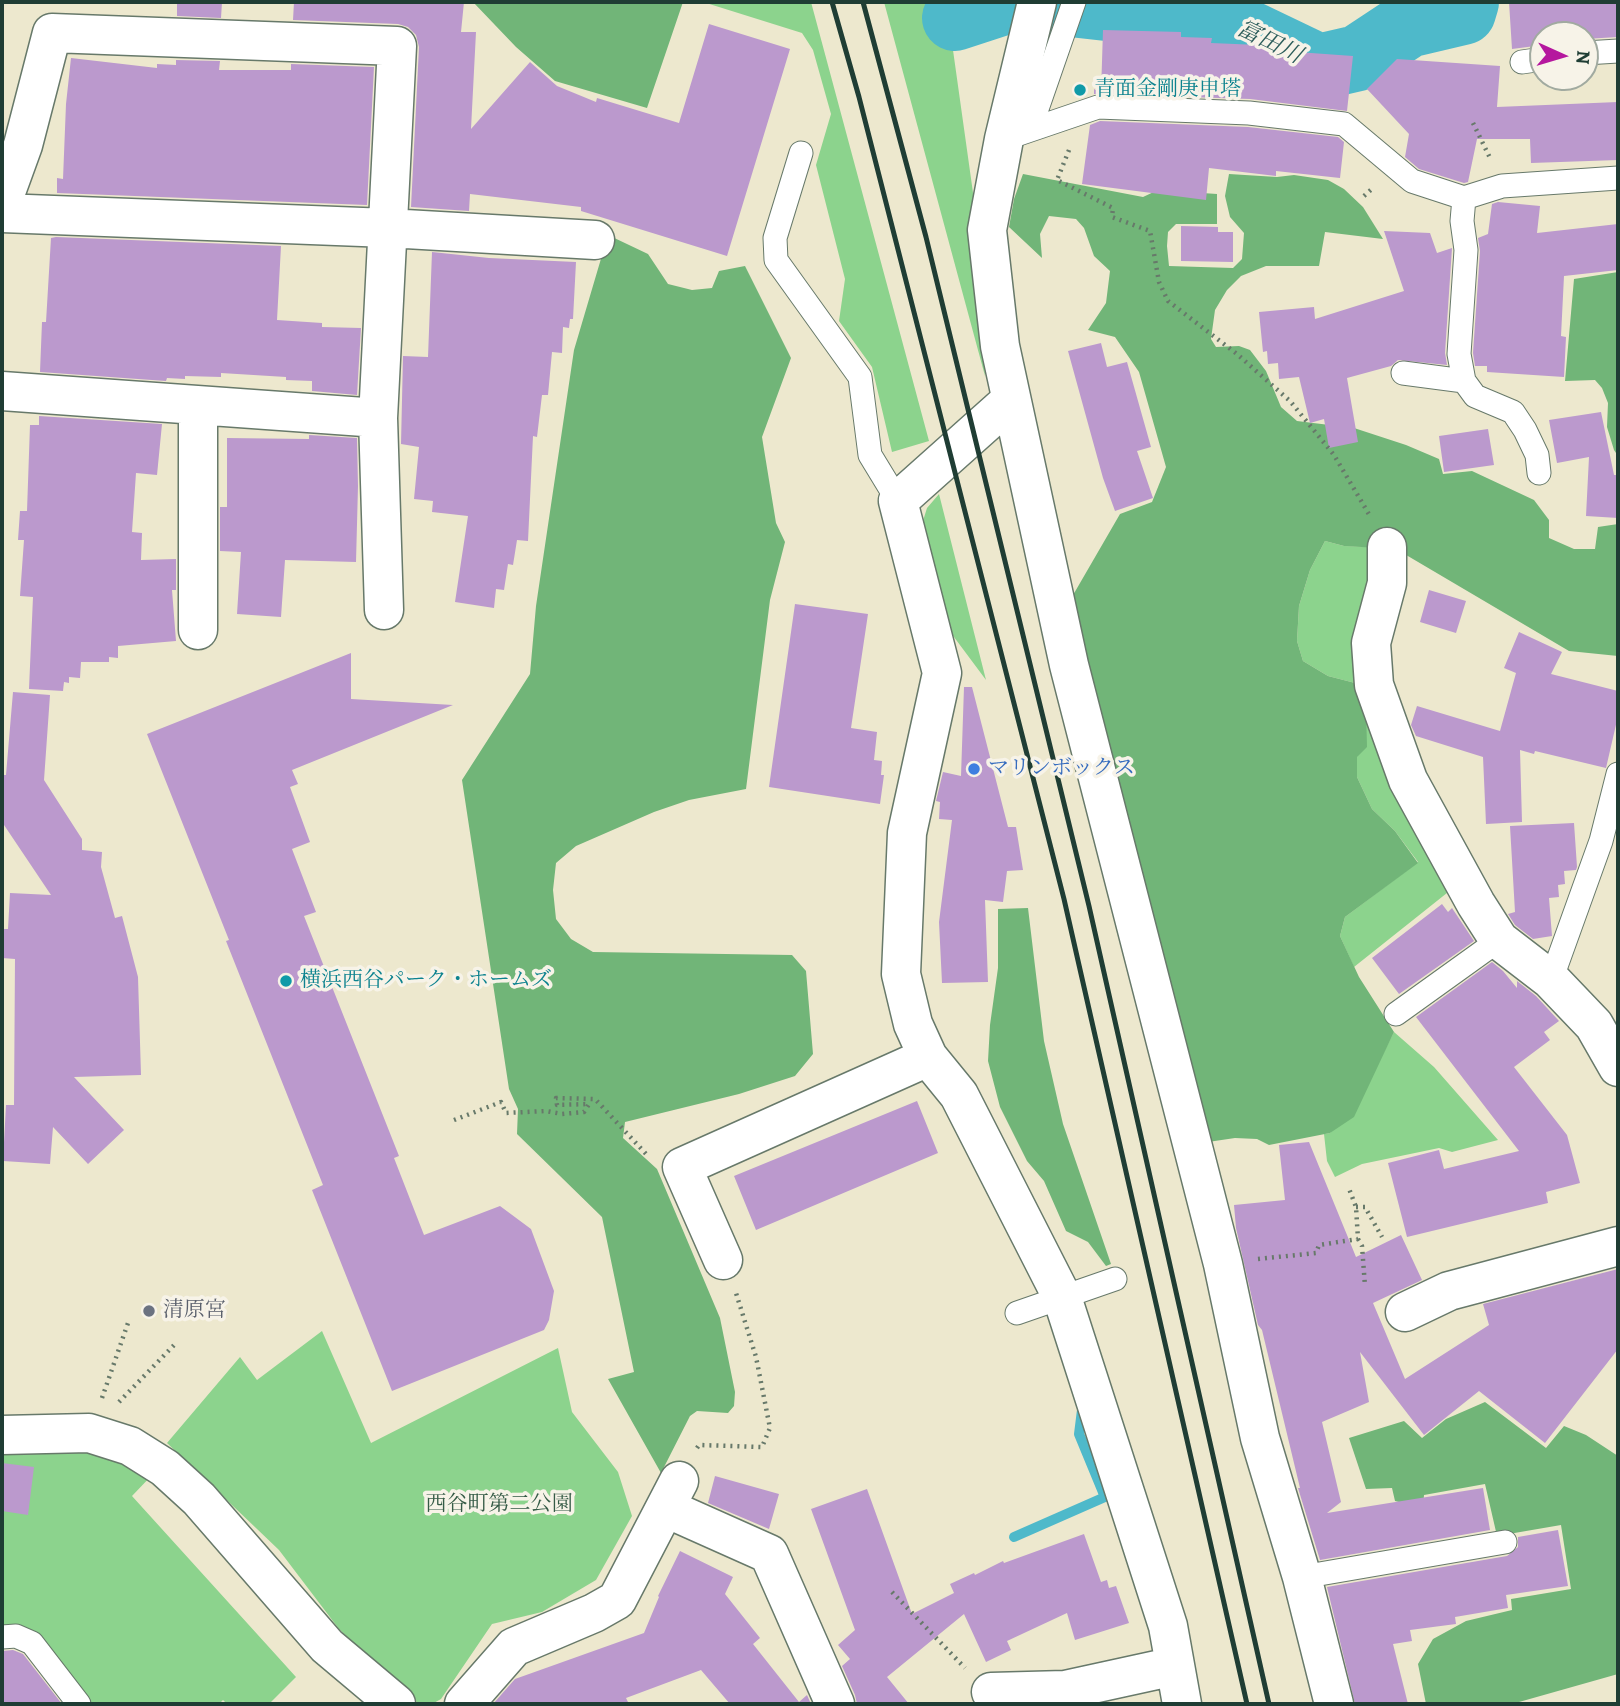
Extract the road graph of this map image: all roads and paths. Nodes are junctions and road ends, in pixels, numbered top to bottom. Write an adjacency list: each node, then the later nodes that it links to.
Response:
1 (1074, 2): 2 (lane)
2 (1046, 17): 7 (street)
3 (1618, 51): 4 (lane)
4 (1599, 52)
5 (1084, 110): 7 (lane); 11 (lane); 24 (path)
6 (1473, 123): 10 (path)
7 (1017, 134): 19 (street)
8 (802, 153): 23 (lane)
9 (1618, 178): 10 (lane)
10 (1499, 187): 11 (lane)
11 (1464, 198): 17 (lane)
12 (2, 203): 14 (street)
13 (2, 213): 14 (street)
14 (388, 228): 15 (street); 21 (street)
15 (595, 240)
16 (1403, 373): 17 (lane)
17 (1464, 381): 22 (lane)
18 (2, 391): 20 (street)
19 (1010, 401): 23 (street); 42 (street)
20 (198, 407): 21 (street); 26 (street)
21 (378, 418): 25 (street)
22 (1539, 472)
23 (898, 501): 32 (street)
24 (1387, 547): 28 (street)
25 (384, 610)
26 (198, 630)
27 (1618, 774): 29 (lane)
28 (1499, 940): 29 (street); 30 (lane)
29 (1551, 980): 31 (street)
30 (1396, 1014)
31 (1606, 1031): 33 (street)
32 (929, 1057): 41 (street); 45 (street)
33 (1618, 1067)
34 (454, 1120): 35 (path)
35 (656, 1153)
36 (1348, 1186): 37 (path)
37 (1356, 1208): 38 (path); 39 (path)
38 (1382, 1237)
39 (1358, 1239): 42 (path); 44 (path)
40 (1618, 1246): 46 (street)
41 (723, 1260): 52 (path)
42 (1223, 1264): 54 (street)
43 (1115, 1279): 45 (lane)
44 (1366, 1286)
45 (1062, 1297): 47 (lane); 57 (street)
46 (1405, 1312)
47 (1017, 1313)
48 (128, 1323): 50 (path)
49 (177, 1342): 50 (path)
50 (89, 1433): 51 (street); 60 (street)
51 (2, 1435)
52 (673, 1495): 61 (street); 62 (street)
53 (1505, 1542): 54 (lane)
54 (1302, 1577): 64 (street)
55 (892, 1592): 58 (path)
56 (2, 1637): 59 (lane)
57 (1175, 1666): 58 (street); 63 (street)
58 (981, 1684)
59 (79, 1704)
60 (396, 1704)
61 (464, 1704)
62 (835, 1704)
63 (1182, 1704)
64 (1334, 1704)

